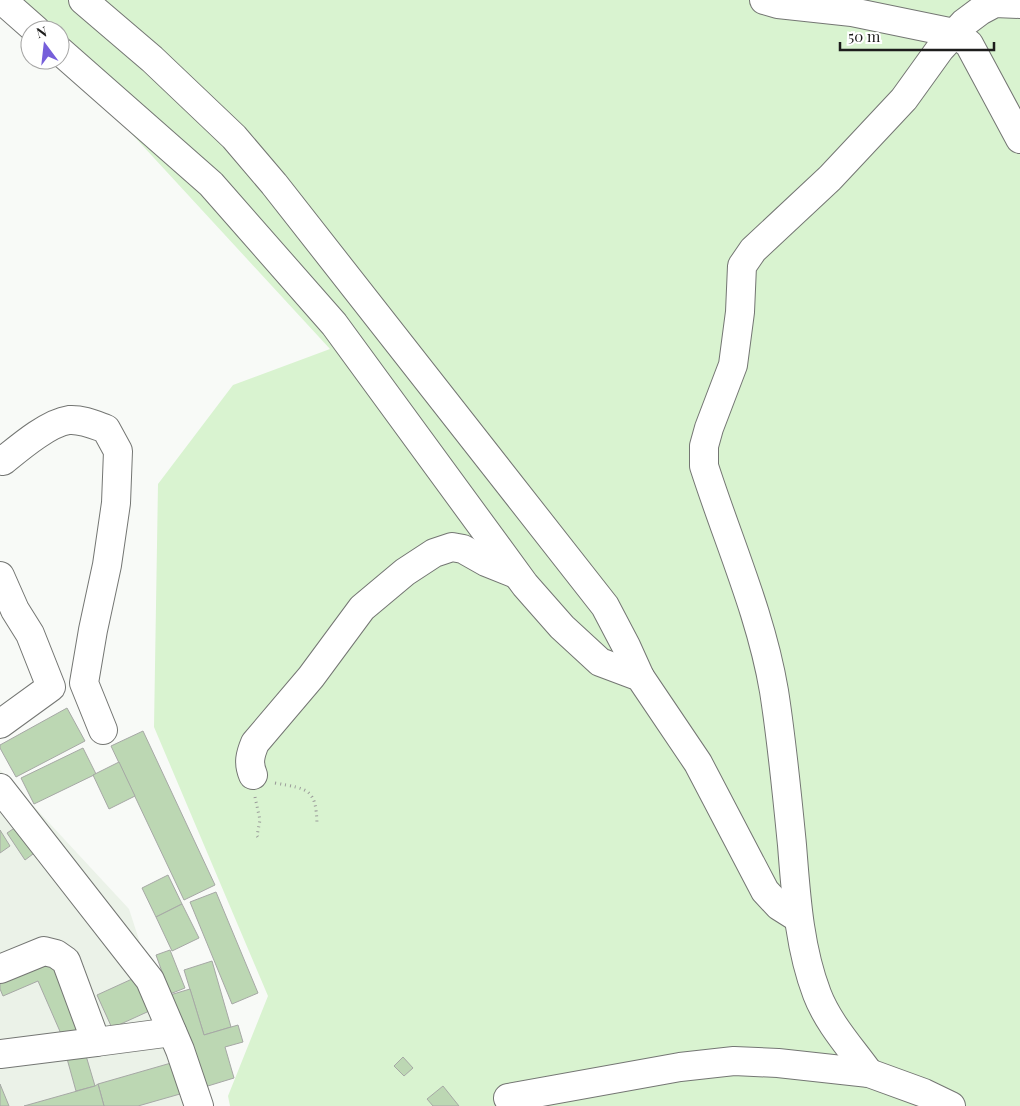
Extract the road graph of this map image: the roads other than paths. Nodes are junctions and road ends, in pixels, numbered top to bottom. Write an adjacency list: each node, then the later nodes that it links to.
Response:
1 (2, 0): 5 (lane)
2 (83, 0): 12 (lane)
3 (764, 0): 6 (lane)
4 (1020, 4): 6 (lane)
5 (25, 20)
6 (954, 33): 8 (lane); 19 (lane)
7 (70, 60): 10 (lane)
8 (1020, 139)
9 (1, 464): 13 (lane)
10 (516, 574): 12 (lane); 17 (lane)
11 (0, 576): 14 (lane)
12 (640, 677): 19 (lane)
13 (84, 683): 14 (lane); 16 (lane)
14 (51, 687): 15 (lane)
15 (0, 724)
16 (104, 730)
17 (253, 775)
18 (0, 788): 21 (lane)
19 (798, 918): 24 (lane)
20 (0, 969): 22 (lane)
21 (172, 1032): 22 (lane); 26 (lane)
22 (96, 1042): 23 (lane)
23 (0, 1054)
24 (869, 1074): 25 (lane); 27 (lane)
25 (508, 1098)
26 (199, 1106)
27 (951, 1106)

